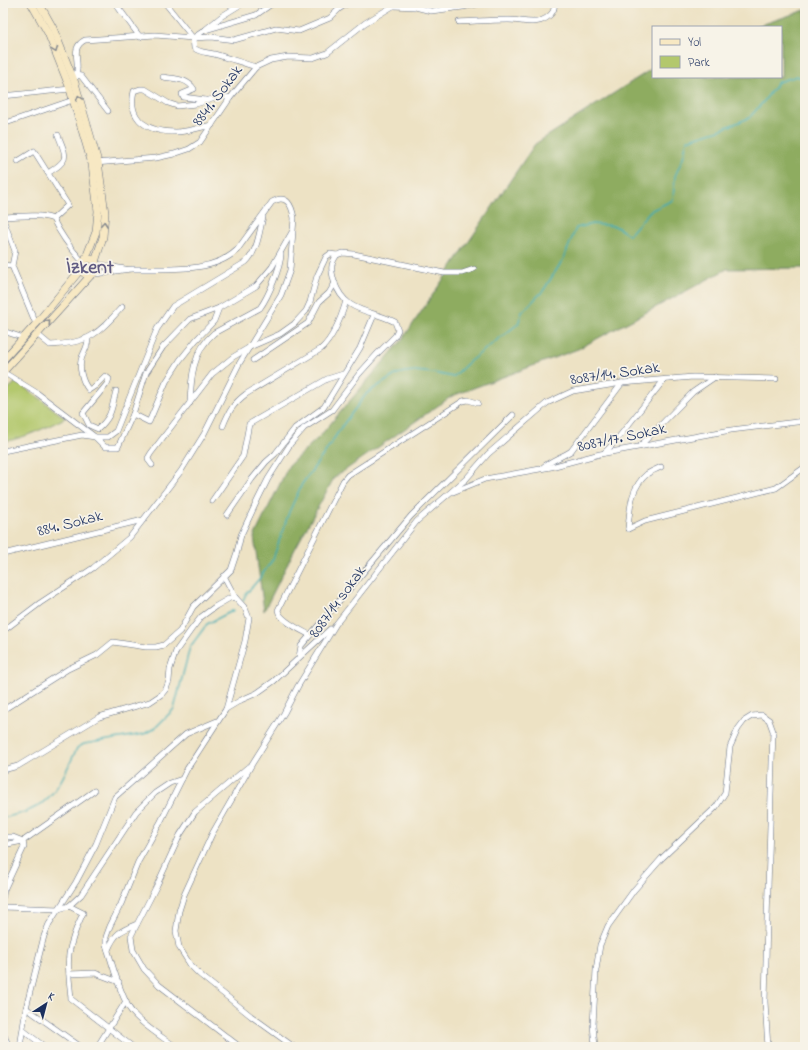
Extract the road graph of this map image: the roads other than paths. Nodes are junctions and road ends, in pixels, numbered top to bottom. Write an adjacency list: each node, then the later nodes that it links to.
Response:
1 (31, 3): 20 (street, one-way to 20)
2 (39, 3): 20 (street)
3 (115, 3): 15 (street)
4 (165, 3): 16 (street)
5 (243, 3): 14 (street)
6 (273, 3): 14 (street)
7 (348, 3): 16 (street)
8 (408, 3): 12 (street)
9 (482, 3): 12 (street)
10 (554, 3): 13 (street)
11 (396, 5): 12 (street); 17 (street, 8841. Sokak)
12 (403, 6)
13 (459, 22)
14 (205, 30): 16 (street)
15 (140, 37): 16 (street); 18 (street)
16 (193, 38): 17 (street)
17 (256, 67): 22 (street, 8841. Sokak)
18 (76, 75): 20 (street); 25 (street)
19 (163, 77): 24 (street)
20 (71, 86): 21 (street); 23 (street); 30 (street, one-way to 20)
21 (3, 96)
22 (230, 98): 24 (street); 27 (street, 8841. Sokak)
23 (73, 100): 26 (street); 30 (street)
24 (209, 100): 27 (street)
25 (108, 111)
26 (3, 124)
27 (212, 125): 30 (street, 8841. Sokak)
28 (58, 135): 31 (street)
29 (18, 161): 31 (street)
30 (95, 163): 38 (street, one-way to 30); 39 (street)
31 (48, 173): 34 (street)
32 (264, 214): 35 (street); 43 (street); 71 (street)
33 (3, 218): 34 (street); 41 (street)
34 (53, 219): 39 (street)
35 (293, 231): 36 (street); 55 (street)
36 (281, 252): 48 (street); 66 (street)
37 (337, 255): 42 (street); 45 (street); 55 (street)
38 (96, 263): 39 (street); 43 (street); 44 (street)
39 (83, 264): 44 (street); 50 (street)
40 (3, 265): 41 (street)
41 (12, 266): 50 (street)
42 (474, 269)
43 (132, 270): 44 (street)
44 (92, 275): 52 (street, one-way to 44)
45 (335, 283): 46 (street); 57 (street)
46 (346, 301): 49 (street); 70 (street)
47 (122, 307): 54 (street)
48 (219, 308): 67 (street); 67 (street)
49 (374, 315): 59 (street); 84 (street)
50 (36, 324): 53 (street)
51 (3, 331): 53 (street)
52 (38, 335): 54 (street); 58 (street)
53 (24, 338): 56 (street)
54 (88, 339): 64 (street)
55 (250, 347): 66 (street); 82 (street)
56 (3, 360)
57 (253, 360)
58 (3, 372): 71 (street)
59 (343, 374): 80 (street); 81 (street)
60 (715, 377): 61 (street, 8087/14. Sokak); 62 (street, 8087/14. Sokak); 72 (street)
61 (776, 379)
62 (664, 380): 63 (street, 8087/14. Sokak); 74 (street)
63 (622, 383): 78 (street); 79 (street, 8087/14. Sokak)
64 (116, 391)
65 (478, 403): 88 (street)
66 (190, 404): 75 (street)
67 (133, 414): 71 (street)
68 (513, 415): 88 (street)
69 (805, 421): 72 (street, 8087/17. Sokak)
70 (223, 426)
71 (95, 437): 73 (street)
72 (640, 447): 74 (street, 8087/17. Sokak)
73 (3, 451)
74 (604, 453): 78 (street, 8087/17. Sokak)
75 (152, 465)
76 (661, 467): 77 (street)
77 (805, 467)
78 (541, 468): 79 (street, 8087/17. Sokak)
79 (447, 494): 86 (street, 8087/14 sokak)
80 (212, 502)
81 (227, 515)
82 (143, 520): 83 (street, 884. Sokak); 87 (street)
83 (3, 554)
84 (224, 576): 85 (street); 91 (street)
85 (235, 597): 90 (street); 94 (street)
86 (336, 624): 89 (street); 93 (street, 8087/14 sokak)
87 (3, 631)
88 (310, 635): 89 (street)
89 (299, 657): 90 (street)
90 (226, 709): 92 (street)
91 (3, 710)
92 (218, 720): 95 (street); 103 (street)
93 (252, 764): 104 (street); 121 (street)
94 (3, 770)
95 (182, 779): 101 (street); 105 (street)
96 (94, 791): 98 (street)
97 (3, 837): 98 (street)
98 (23, 842): 99 (street); 100 (street)
99 (3, 845)
100 (3, 896)
101 (69, 906): 103 (street); 106 (street)
102 (3, 907): 103 (street)
103 (59, 909): 109 (street)
104 (137, 924): 105 (street); 120 (street)
105 (108, 950): 107 (street)
106 (69, 974): 107 (street); 110 (street)
107 (119, 982): 108 (street)
108 (126, 1001): 110 (street); 119 (street)
109 (26, 1008): 111 (street); 116 (street)
110 (108, 1028): 117 (street); 118 (street)
111 (23, 1030): 114 (street); 115 (street)
112 (3, 1033): 113 (street)
113 (9, 1047)
114 (20, 1047)
115 (45, 1047)
116 (81, 1047)
117 (96, 1047)
118 (133, 1047)
119 (176, 1047)
120 (240, 1047)
121 (294, 1047)
122 (595, 1047): 123 (street)
123 (768, 1047)

